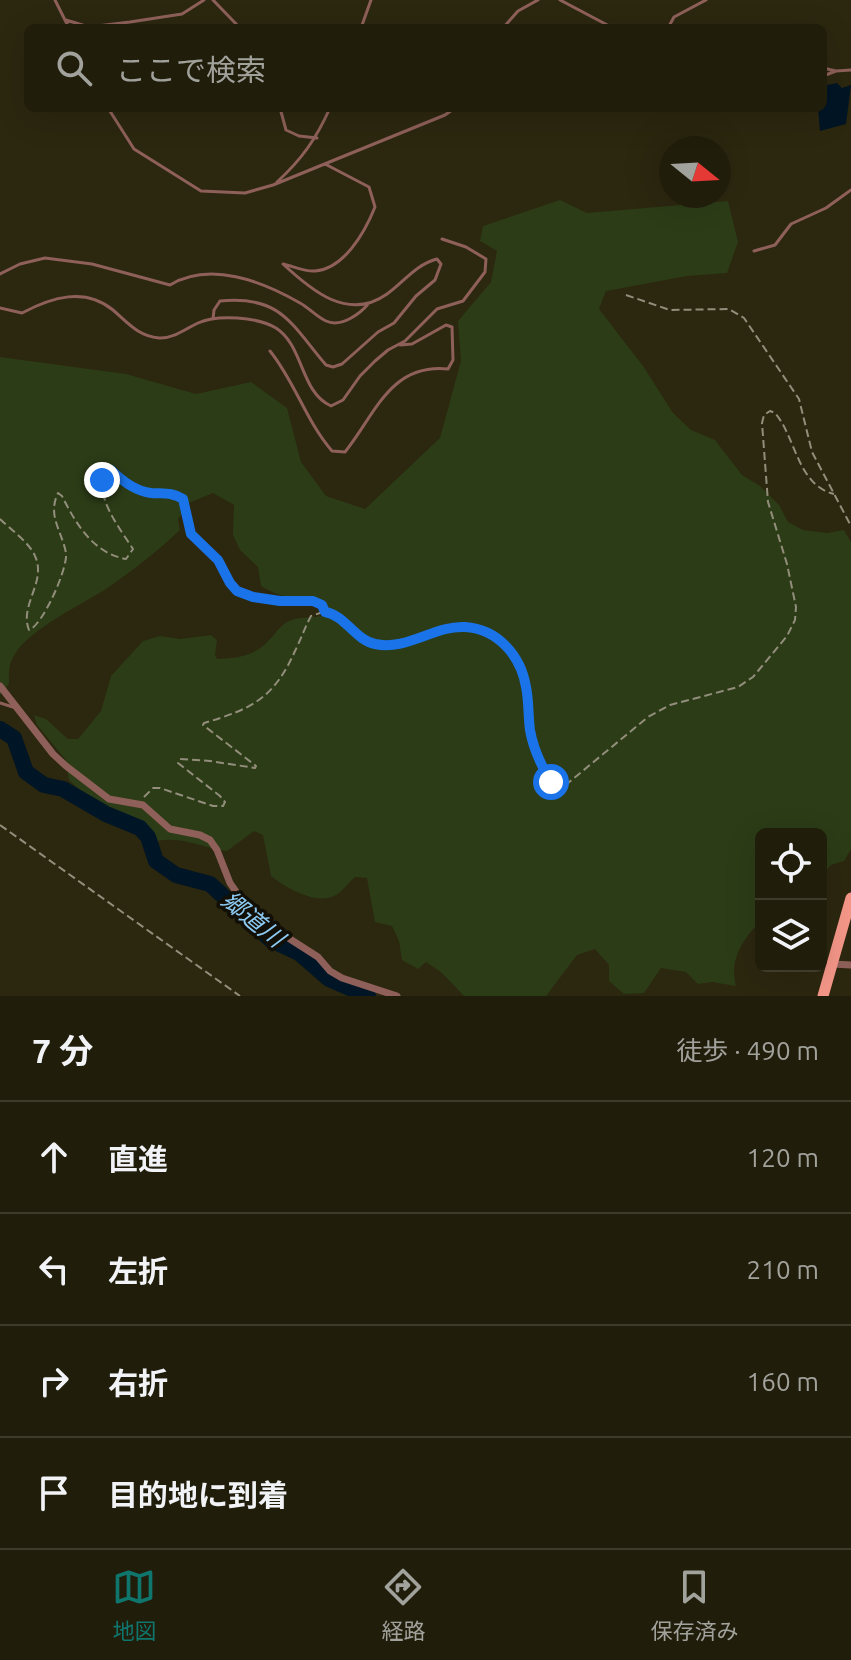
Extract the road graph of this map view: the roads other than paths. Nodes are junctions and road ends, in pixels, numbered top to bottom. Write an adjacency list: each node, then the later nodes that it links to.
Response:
1 (55, 0): 8 (lane)
2 (204, 0): 11 (lane)
3 (213, 0): 12 (lane)
4 (371, 0): 13 (lane)
5 (538, 0): 14 (lane)
6 (560, 0): 15 (lane)
7 (706, 0): 16 (lane)
8 (66, 20): 9 (lane); 10 (lane)
9 (68, 24)
10 (79, 24)
11 (114, 24)
12 (236, 24)
13 (362, 24)
14 (507, 24)
15 (605, 24)
16 (670, 24)
17 (827, 69): 19 (lane)
18 (851, 70): 19 (lane)
19 (836, 71): 20 (lane)
20 (827, 74)
21 (111, 112): 27 (lane)
22 (281, 112): 25 (lane)
23 (328, 112): 25 (lane)
24 (449, 112): 26 (lane)
25 (317, 138): 27 (lane)
26 (325, 164): 27 (lane); 32 (lane)
27 (273, 185)
28 (851, 190): 30 (lane)
29 (442, 239): 35 (lane)
30 (754, 251)
31 (0, 274): 32 (lane)
32 (369, 303): 34 (lane)
33 (0, 308): 34 (lane)
34 (213, 319): 35 (lane)
35 (396, 345): 36 (lane)
36 (270, 351)
37 (0, 686): 39 (street)
38 (0, 703): 39 (lane)
39 (16, 708): 43 (street)
40 (851, 898): 41 (main road)
41 (832, 964): 42 (street); 44 (main road)
42 (851, 965)
43 (397, 996)
44 (823, 996)

